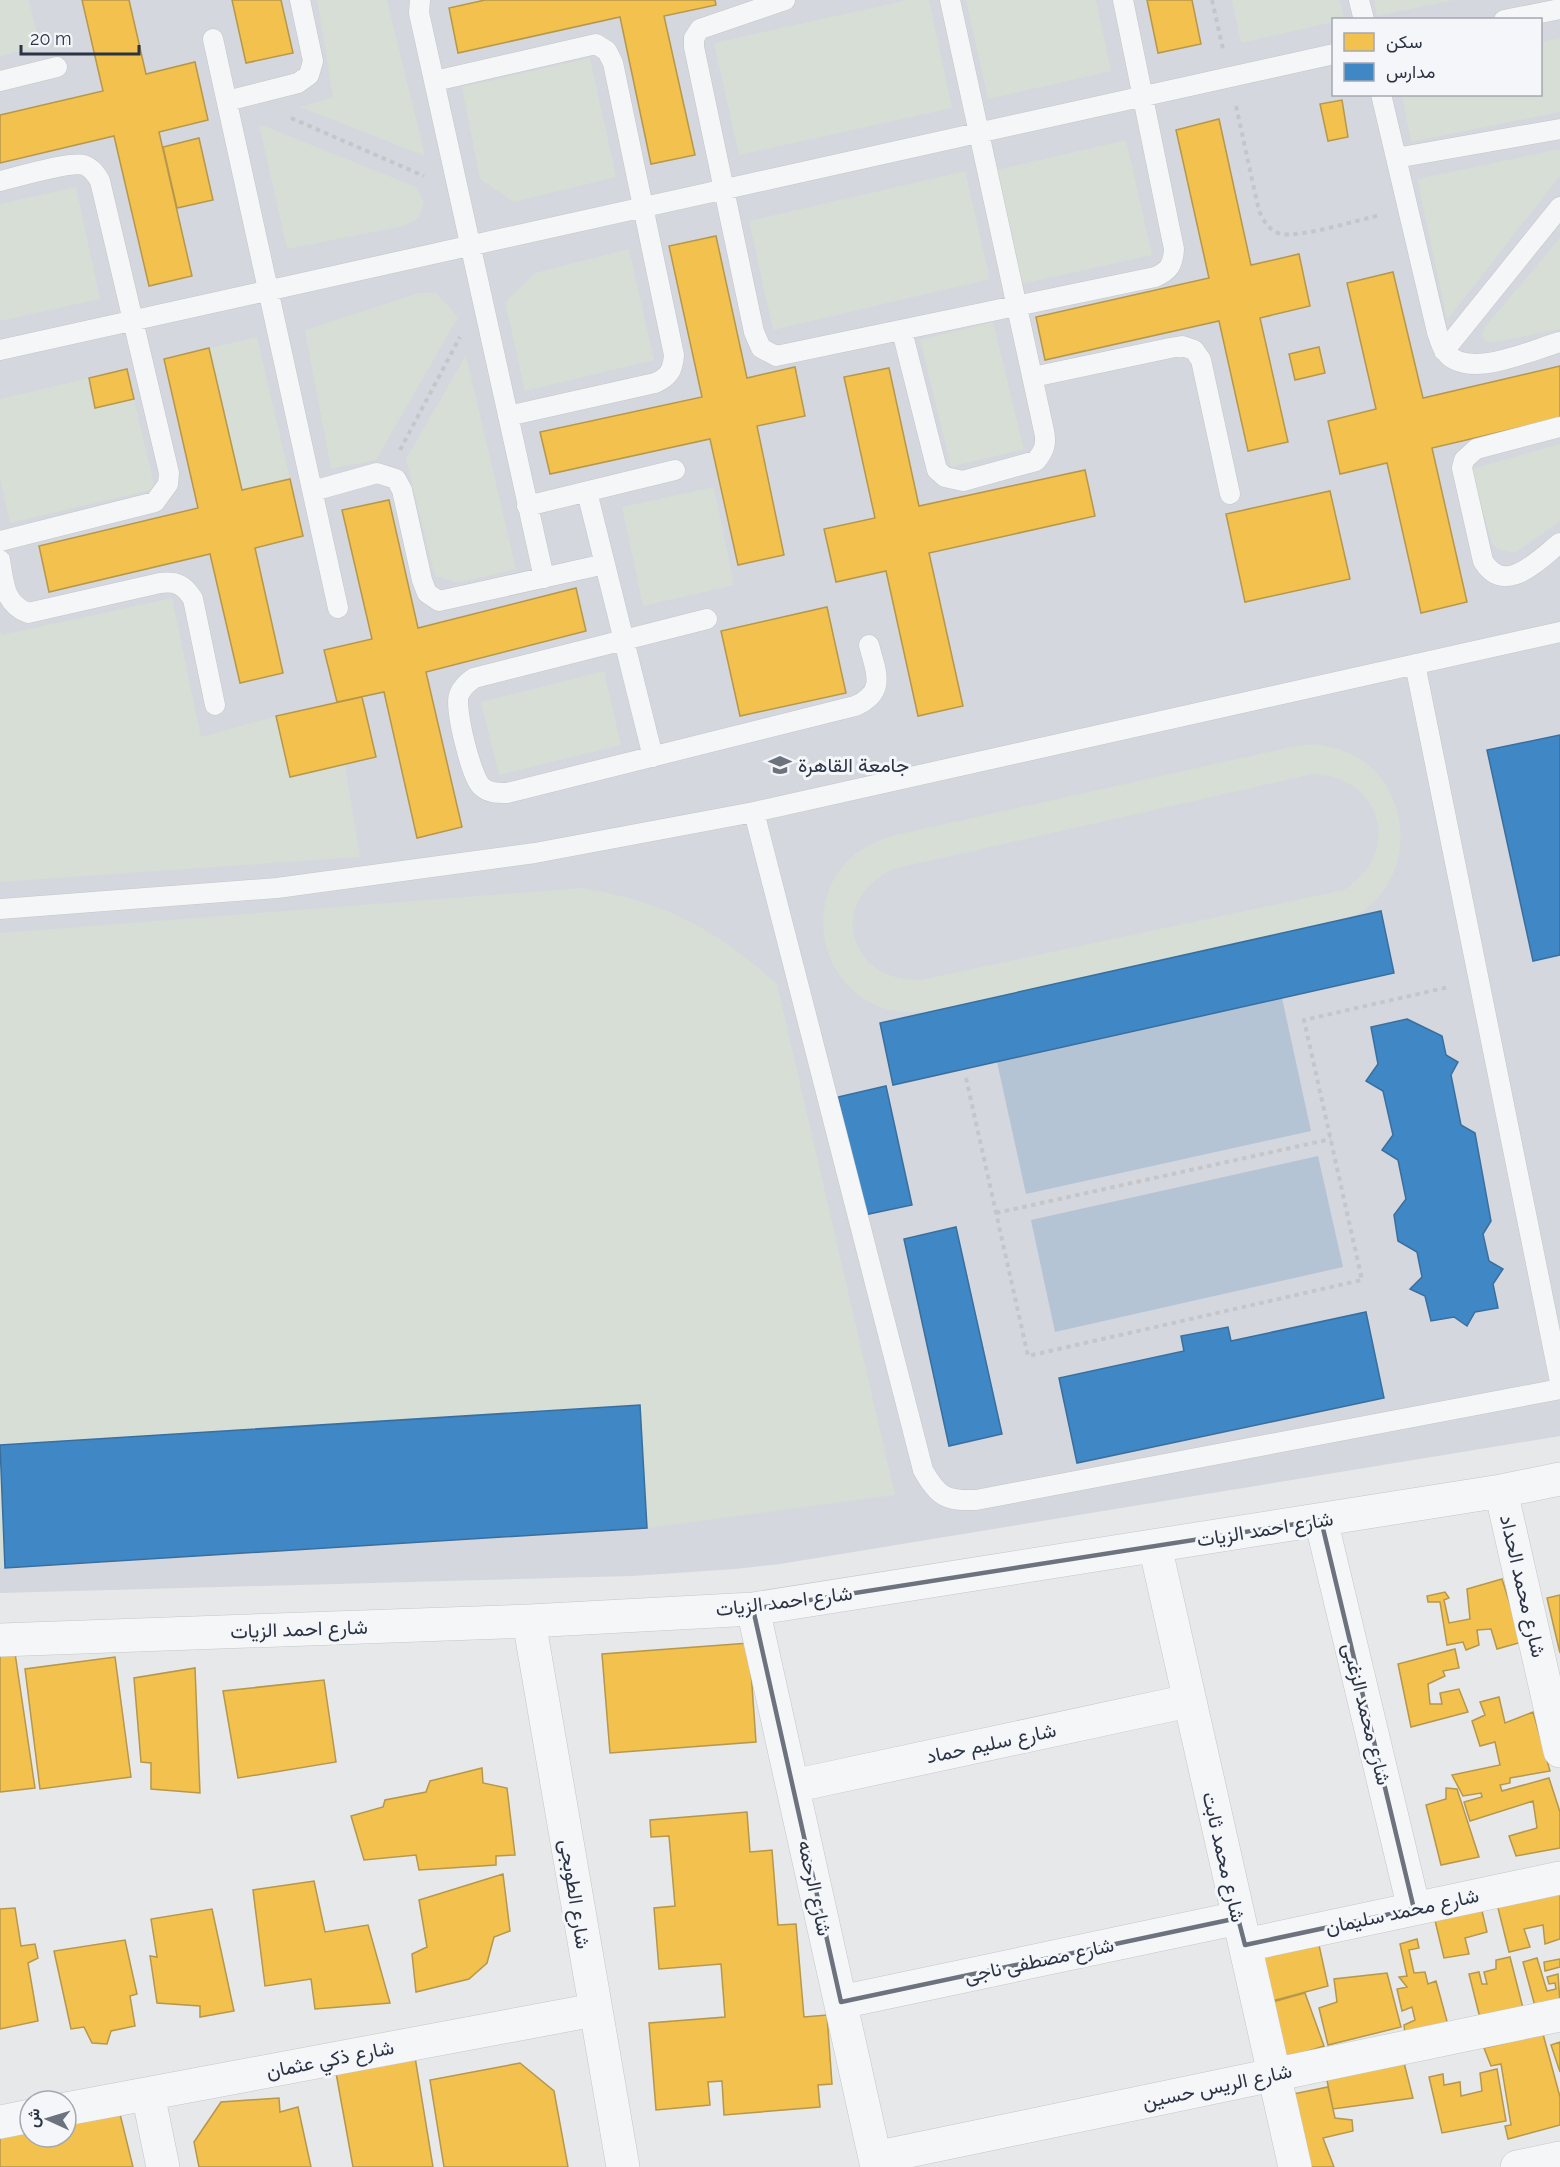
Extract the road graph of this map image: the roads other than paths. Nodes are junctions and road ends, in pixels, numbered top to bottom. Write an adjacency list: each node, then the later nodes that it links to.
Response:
1 (300, 0): 17 (lane)
2 (420, 0): 14 (lane)
3 (785, 0): 22 (lane)
4 (950, 0): 19 (lane)
5 (1123, 0): 15 (lane)
6 (1359, 0): 8 (lane)
7 (1560, 9): 9 (lane)
8 (1364, 18)
9 (1514, 18)
10 (213, 39): 17 (lane)
11 (1332, 54): 15 (lane)
12 (57, 67): 13 (lane)
13 (0, 81)
14 (435, 81): 24 (lane); 25 (lane)
15 (1144, 95): 19 (lane); 27 (lane)
16 (1381, 96): 20 (lane)
17 (235, 99): 26 (lane)
18 (1560, 129): 20 (lane)
19 (979, 132): 22 (lane); 27 (lane)
20 (1396, 158): 32 (lane)
21 (0, 181): 28 (lane)
22 (723, 189): 24 (lane); 29 (lane)
23 (1560, 207): 32 (lane)
24 (643, 208): 25 (lane); 34 (lane)
25 (470, 245): 26 (lane); 34 (lane)
26 (269, 290): 28 (lane); 37 (lane)
27 (1016, 306): 29 (lane); 33 (lane)
28 (133, 320): 31 (lane); 41 (lane)
29 (902, 331): 33 (lane)
30 (1560, 342): 32 (lane)
31 (0, 350)
32 (1444, 351)
33 (1033, 377): 39 (lane)
34 (508, 416): 40 (lane)
35 (1560, 428): 42 (lane)
36 (675, 470): 38 (lane)
37 (313, 491): 45 (lane); 46 (lane)
38 (587, 492): 40 (lane); 44 (lane)
39 (1230, 494)
40 (527, 506): 45 (lane)
41 (0, 541)
42 (1560, 543)
43 (0, 561): 52 (lane)
44 (604, 564): 45 (lane); 49 (lane)
45 (544, 578)
46 (338, 608)
47 (707, 619): 49 (lane)
48 (1560, 632): 51 (lane)
49 (623, 640): 53 (lane); 53 (lane)
50 (869, 645): 53 (lane)
51 (1415, 664): 54 (lane); 56 (lane)
52 (215, 705)
53 (653, 756)
54 (754, 812): 55 (lane); 57 (lane)
55 (0, 909)
56 (1560, 1382)
57 (1560, 1389)
58 (1560, 1479): 59 (street, شارع احمد الزيات)
59 (1501, 1491): 60 (street, شارع احمد الزيات); 66 (street, شارع محمد الحداد)
60 (1321, 1520): 61 (street, شارع احمد الزيات); 69 (street, شارع محمد الزغبى)
61 (1155, 1546): 62 (street, شارع احمد الزيات); 65 (street, شارع محمد ثابت)
62 (753, 1609): 63 (street, شارع احمد الزيات); 67 (street, شارع الرحمه)
63 (529, 1621): 64 (street, شارع احمد الزيات); 72 (street, شارع الطوبجى)
64 (0, 1640)
65 (1188, 1701): 67 (street, شارع سليم حماد); 70 (street, شارع محمد ثابت)
66 (1560, 1752)
67 (793, 1785): 71 (street, شارع الرحمه)
68 (1560, 1878): 69 (street, شارع محمد سليمان)
69 (1414, 1909): 70 (street, شارع محمد سليمان)
70 (1242, 1931): 71 (street, شارع مصطفى ناجى); 74 (street, شارع محمد ثابت)
71 (841, 2002): 80 (street, شارع الرحمه)
72 (594, 2010): 75 (street, شارع ذكي عثمان); 82 (street, شارع الطوبجى)
73 (1560, 2014): 74 (street, شارع الريس حسين)
74 (1275, 2074): 80 (street, شارع الريس حسين); 83 (street, شارع محمد ثابت)
75 (148, 2094): 76 (street, شارع ذكي عثمان); 81 (street)
76 (78, 2107)
77 (18, 2118): 78 (street)
78 (0, 2122)
79 (1560, 2158): 84 (street)
80 (876, 2163)
81 (163, 2167)
82 (623, 2167)
83 (1295, 2167)
84 (1518, 2167)

